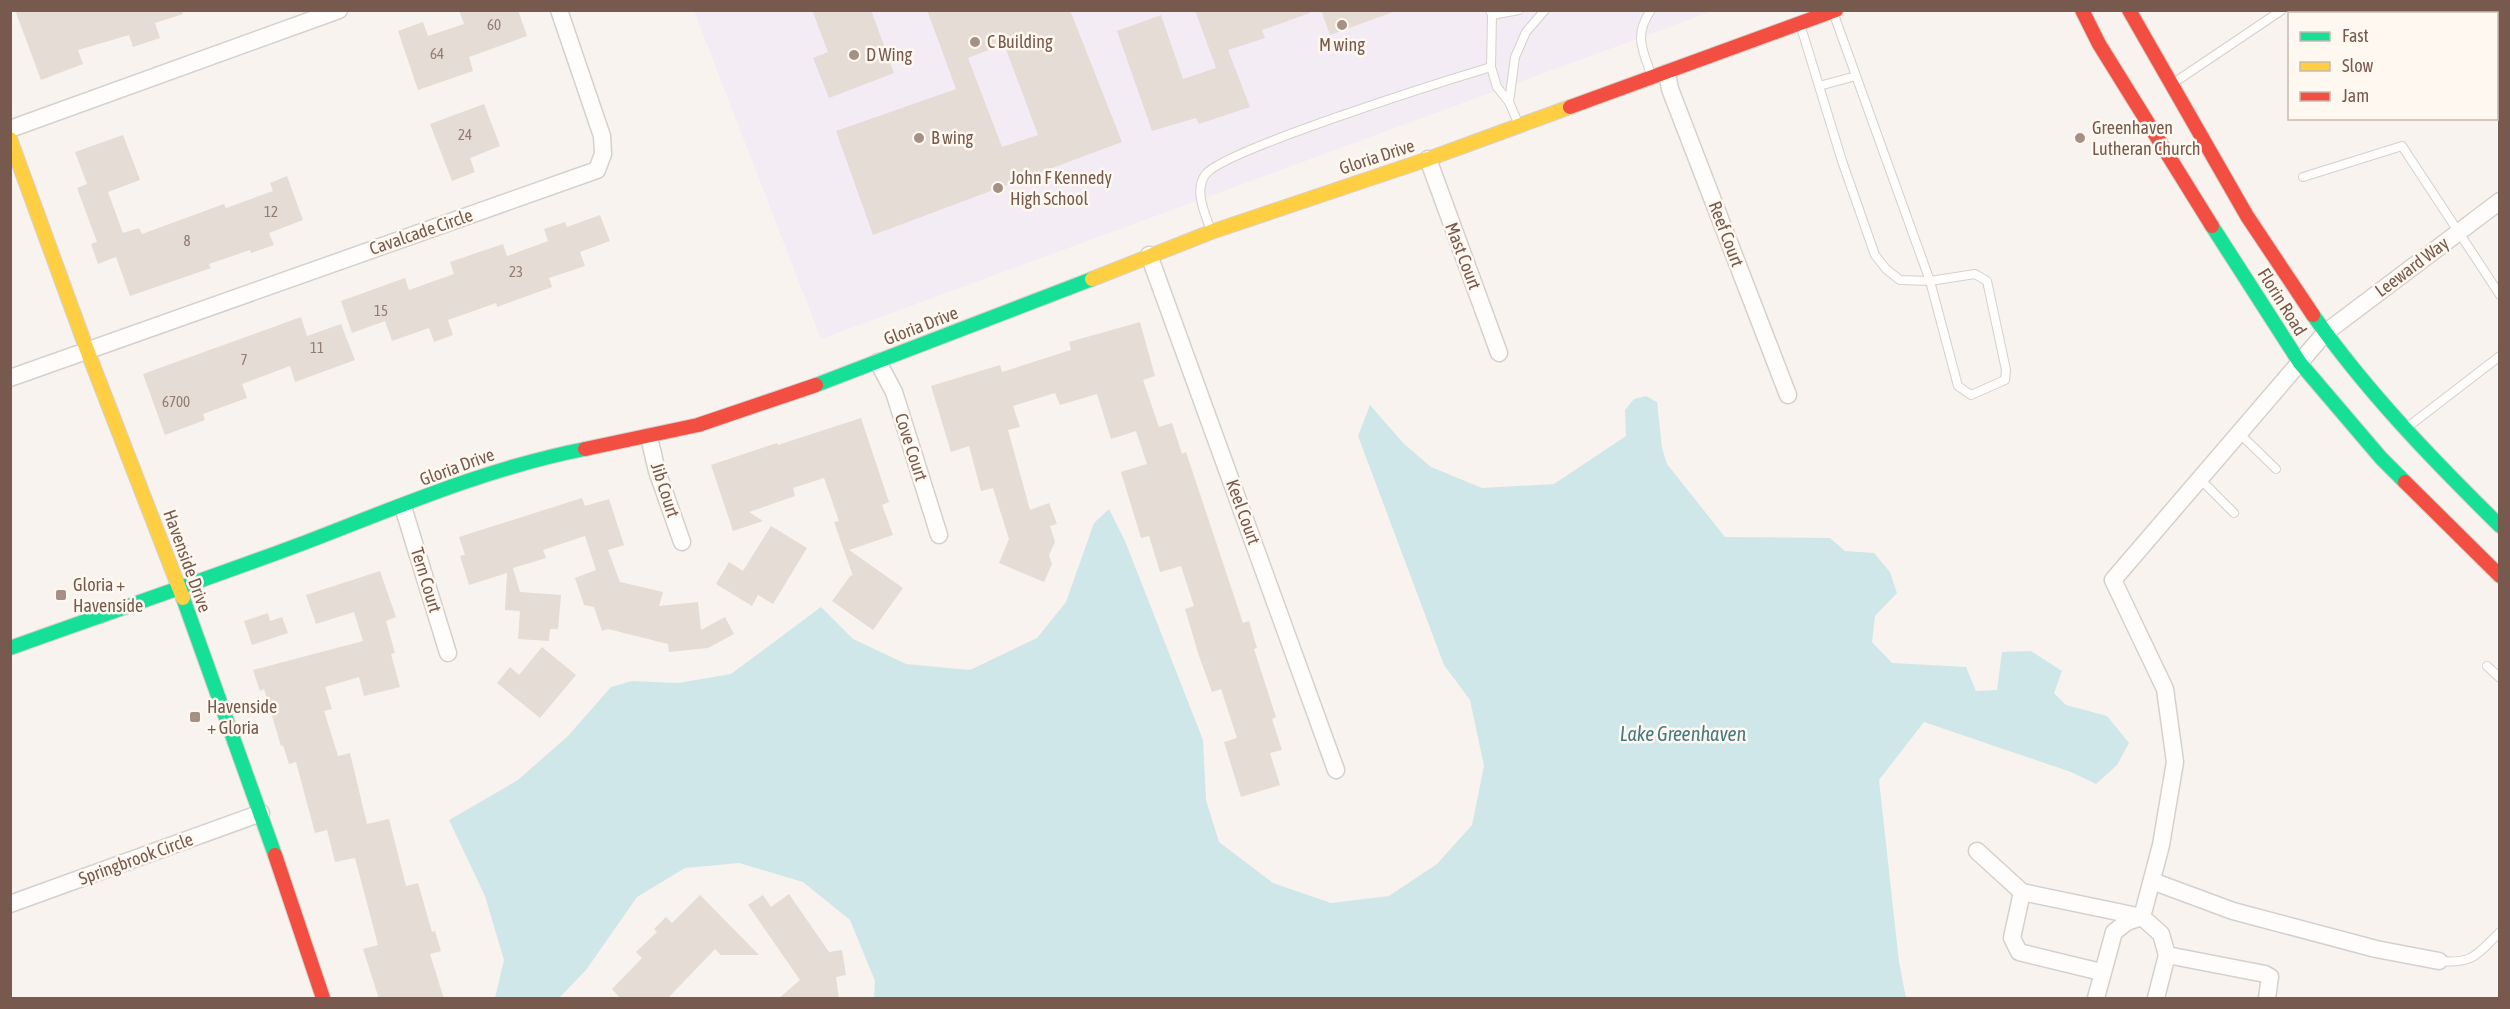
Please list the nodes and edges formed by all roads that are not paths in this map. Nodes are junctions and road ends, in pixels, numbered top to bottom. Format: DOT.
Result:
graph roads {
  1 [pos="339,10"];
  2 [pos="559,10"];
  3 [pos="1519,10"];
  4 [pos="1545,10"];
  5 [pos="1651,10"];
  6 [pos="2082,10"];
  7 [pos="2129,10"];
  8 [pos="2282,10"];
  9 [pos="1834,11"];
  10 [pos="1491,13"];
  11 [pos="1800,24"];
  12 [pos="1491,67"];
  13 [pos="1660,75"];
  14 [pos="1856,76"];
  15 [pos="2171,84"];
  16 [pos="1819,86"];
  17 [pos="1509,102"];
  18 [pos="1519,125"];
  19 [pos="10,129"];
  20 [pos="10,139"];
  21 [pos="1428,159"];
  22 [pos="2303,177"];
  23 [pos="2499,201"];
  24 [pos="1211,232"];
  25 [pos="2458,232"];
  26 [pos="1149,255"];
  27 [pos="1930,280"];
  28 [pos="2499,295"];
  29 [pos="2325,333"];
  30 [pos="87,350"];
  31 [pos="1499,353"];
  32 [pos="2499,356"];
  33 [pos="878,362"];
  34 [pos="2300,363"];
  35 [pos="10,378"];
  36 [pos="1788,395"];
  37 [pos="2404,430"];
  38 [pos="2239,433"];
  39 [pos="649,437"];
  40 [pos="2276,469"];
  41 [pos="2201,480"];
  42 [pos="403,507"];
  43 [pos="2234,513"];
  44 [pos="2499,526"];
  45 [pos="939,535"];
  46 [pos="682,542"];
  47 [pos="2499,576"];
  48 [pos="180,589"];
  49 [pos="10,648"];
  50 [pos="448,653"];
  51 [pos="2487,666"];
  52 [pos="2499,678"];
  53 [pos="1336,770"];
  54 [pos="261,813"];
  55 [pos="1977,851"];
  56 [pos="2152,881"];
  57 [pos="2022,892"];
  58 [pos="10,904"];
  59 [pos="2142,917"];
  60 [pos="2499,932"];
  61 [pos="2167,955"];
  62 [pos="2439,961"];
  63 [pos="2102,972"];
  64 [pos="323,999"];
  65 [pos="2096,999"];
  66 [pos="2156,999"];
  67 [pos="2267,999"];
  1 -- 19 [label="street"];
  2 -- 30 [label="street, Cavalcade Circle"];
  3 -- 10 [label="lane"];
  4 -- 17 [label="lane"];
  5 -- 13 [label="lane"];
  6 -- 34 [label="street, Florin Road"];
  7 -- 15 [label="street, Florin Road"];
  8 -- 15 [label="lane"];
  9 -- 11 [label="street, Gloria Drive"];
  9 -- 14 [label="lane"];
  10 -- 12 [label="lane"];
  11 -- 13 [label="street, Gloria Drive"];
  11 -- 16 [label="lane"];
  12 -- 17 [label="lane"];
  12 -- 24 [label="lane"];
  13 -- 18 [label="street, Gloria Drive"];
  13 -- 36 [label="street, Reef Court"];
  14 -- 16 [label="lane"];
  14 -- 27 [label="lane"];
  15 -- 29 [label="street, Florin Road"];
  16 -- 27 [label="lane"];
  17 -- 18 [label="lane"];
  18 -- 21 [label="street, Gloria Drive"];
  20 -- 30 [label="street, Havenside Drive"];
  21 -- 24 [label="street, Gloria Drive"];
  21 -- 31 [label="street, Mast Court"];
  22 -- 25 [label="lane"];
  23 -- 25 [label="street, Leeward Way"];
  24 -- 26 [label="street, Gloria Drive"];
  25 -- 28 [label="lane"];
  25 -- 29 [label="street, Leeward Way"];
  26 -- 33 [label="street, Gloria Drive"];
  26 -- 53 [label="street, Keel Court"];
  27 -- 27 [label="lane"];
  29 -- 34 [label="street, Leeward Way"];
  29 -- 37 [label="street, Florin Road"];
  30 -- 35 [label="street"];
  30 -- 48 [label="street, Havenside Drive"];
  32 -- 37 [label="lane"];
  33 -- 39 [label="street, Gloria Drive"];
  33 -- 45 [label="street, Cove Court"];
  34 -- 38 [label="street, Leeward Way"];
  34 -- 47 [label="street, Florin Road"];
  37 -- 44 [label="street, Florin Road"];
  38 -- 40 [label="lane"];
  38 -- 41 [label="street, Leeward Way"];
  39 -- 42 [label="street, Gloria Drive"];
  39 -- 46 [label="street, Jib Court"];
  41 -- 43 [label="lane"];
  41 -- 56 [label="street, Leeward Way"];
  42 -- 48 [label="street, Gloria Drive"];
  42 -- 50 [label="street, Tern Court"];
  48 -- 49 [label="street, Gloria Drive"];
  48 -- 54 [label="street, Havenside Drive"];
  51 -- 52 [label="lane"];
  54 -- 58 [label="street, Springbrook Circle"];
  54 -- 64 [label="street, Havenside Drive"];
  55 -- 57 [label="street"];
  56 -- 59 [label="street"];
  56 -- 62 [label="street"];
  57 -- 59 [label="street"];
  57 -- 63 [label="street"];
  59 -- 61 [label="street"];
  59 -- 63 [label="street"];
  60 -- 62 [label="lane"];
  61 -- 66 [label="street"];
  61 -- 67 [label="street"];
  63 -- 65 [label="street"];
}
